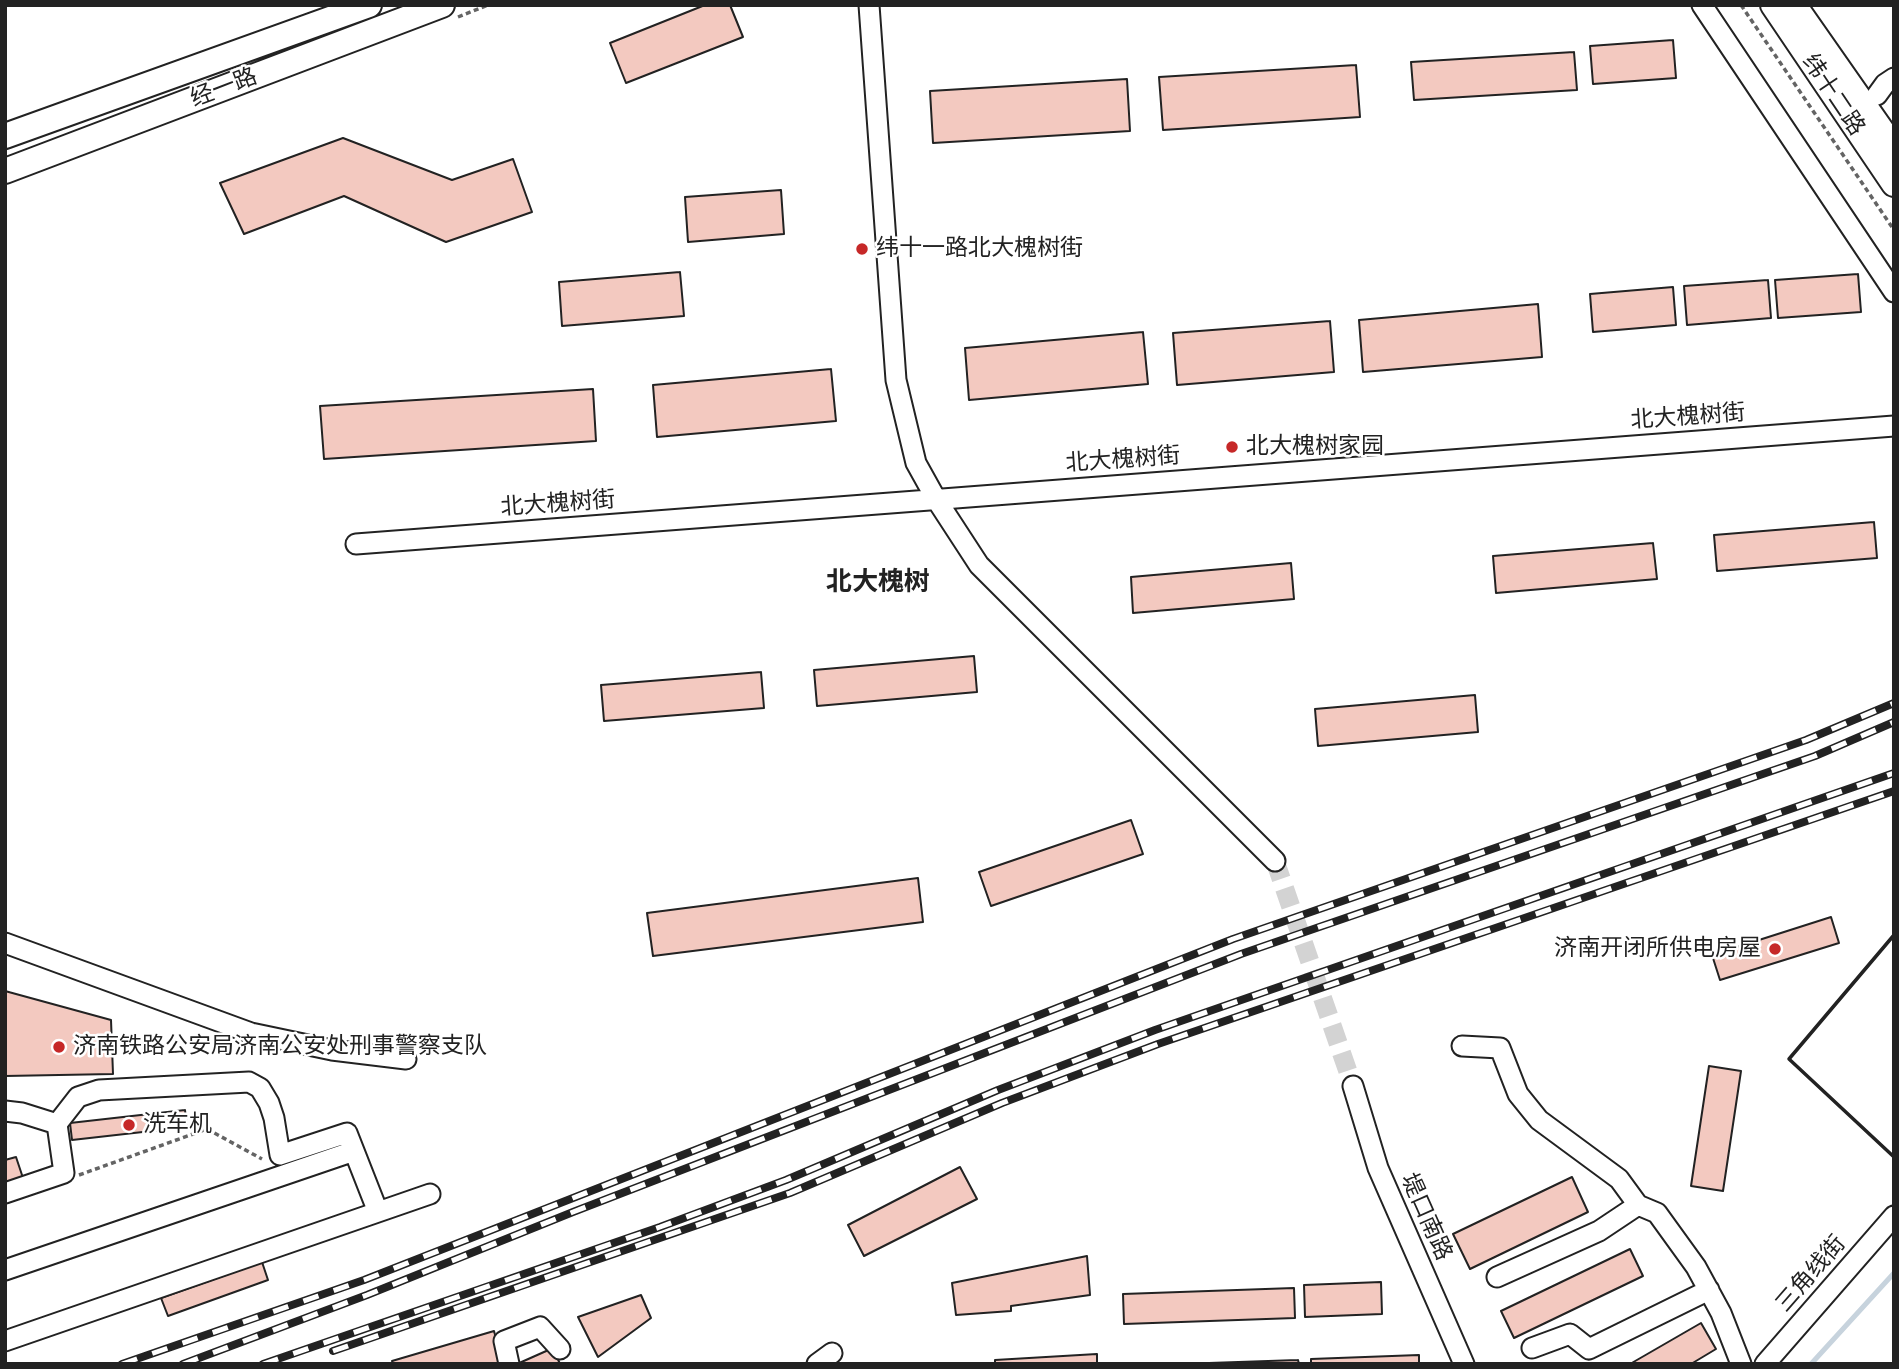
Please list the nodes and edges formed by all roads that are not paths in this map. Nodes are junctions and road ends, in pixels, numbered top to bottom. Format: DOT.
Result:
graph roads {
  1 [pos="369,5"];
  2 [pos="442,5"];
  3 [pos="869,5"];
  4 [pos="1702,5"];
  5 [pos="1773,5"];
  6 [pos="1794,5"];
  7 [pos="1894,78"];
  8 [pos="1877,95"];
  9 [pos="5,135"];
  10 [pos="1894,148"];
  11 [pos="5,171"];
  12 [pos="1894,184"];
  13 [pos="1894,292"];
  14 [pos="1894,426"];
  15 [pos="936,499"];
  16 [pos="356,544"];
  17 [pos="1275,861"];
  18 [pos="5,943"];
  19 [pos="1462,1046"];
  20 [pos="406,1059"];
  21 [pos="1353,1086"];
  22 [pos="5,1111"];
  23 [pos="57,1124"];
  24 [pos="354,1151"];
  25 [pos="5,1193"];
  26 [pos="430,1194"];
  27 [pos="1638,1205"];
  28 [pos="378,1212"];
  29 [pos="1894,1216"];
  30 [pos="5,1270"];
  31 [pos="1497,1277"];
  32 [pos="1709,1290"];
  33 [pos="5,1341"];
  34 [pos="1532,1348"];
  35 [pos="560,1349"];
  36 [pos="509,1364"];
  37 [pos="1464,1364"];
  38 [pos="1741,1364"];
  39 [pos="1765,1364"];
  1 -- 9 [label="main road, 经一路"];
  2 -- 11 [label="main road, 经一路"];
  3 -- 15 [label="street"];
  4 -- 13 [label="street"];
  5 -- 12 [label="main road, 纬十二路"];
  6 -- 10 [label="main road, 纬十二路"];
  7 -- 8 [label="street"];
  14 -- 15 [label="street, 北大槐树街"];
  15 -- 16 [label="street, 北大槐树街"];
  15 -- 17 [label="street"];
  18 -- 20 [label="street"];
  19 -- 27 [label="street"];
  21 -- 37 [label="street, 堤口南路"];
  22 -- 23 [label="street"];
  23 -- 24 [label="street"];
  23 -- 25 [label="street"];
  24 -- 28 [label="street"];
  24 -- 30 [label="street"];
  26 -- 28 [label="street"];
  27 -- 31 [label="street"];
  27 -- 32 [label="street"];
  28 -- 33 [label="street"];
  29 -- 39 [label="street, 三角线街"];
  32 -- 34 [label="street"];
  32 -- 38 [label="street"];
  35 -- 36 [label="street"];
}
